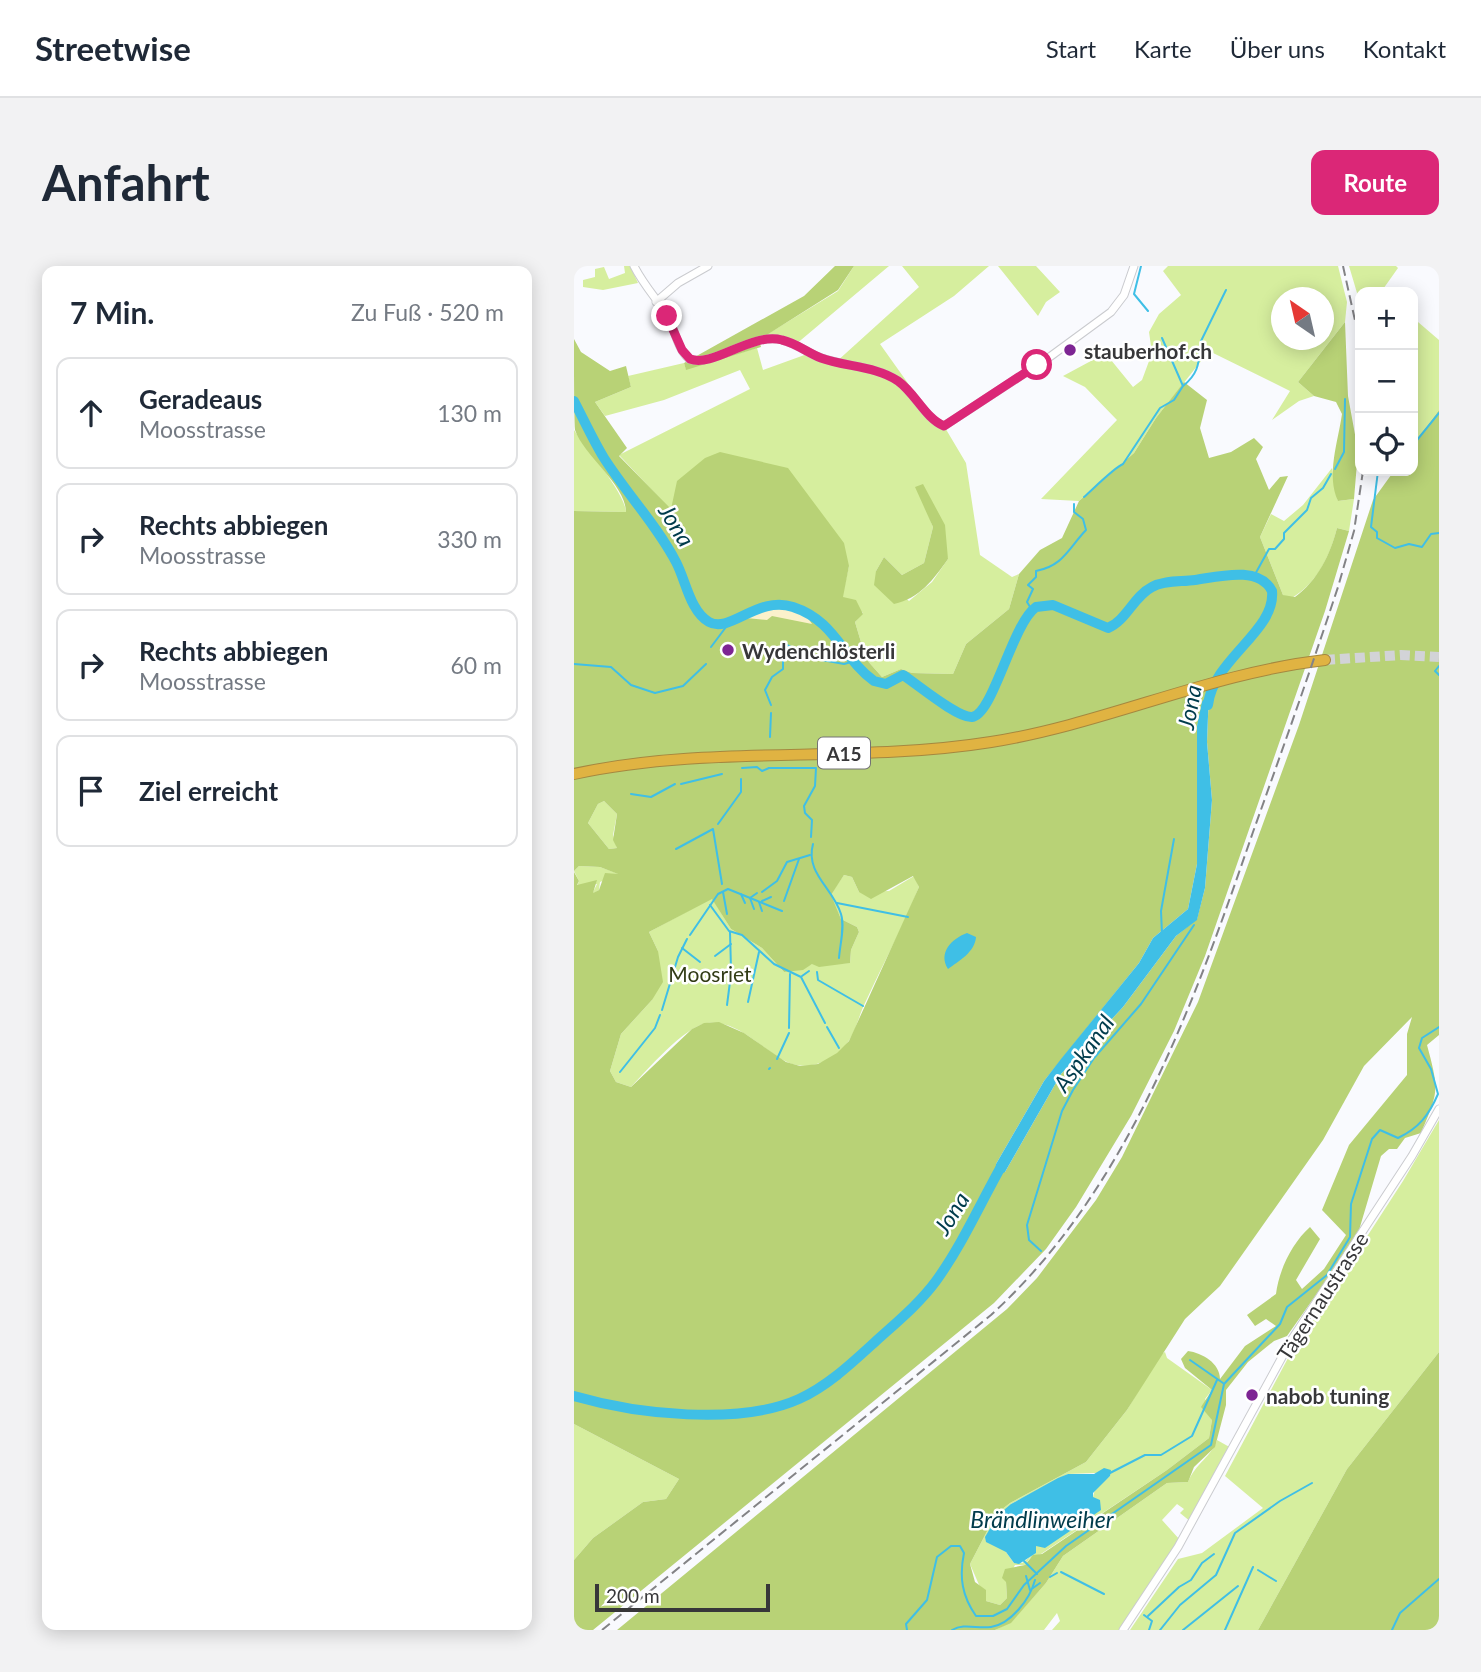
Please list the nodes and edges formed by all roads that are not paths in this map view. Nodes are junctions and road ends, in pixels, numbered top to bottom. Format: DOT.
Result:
graph roads {
  1 [pos="634,266"];
  2 [pos="708,266"];
  3 [pos="1134,266"];
  4 [pos="656,302"];
  5 [pos="1325,660"];
  6 [pos="574,774"];
  7 [pos="1439,1109"];
  8 [pos="1124,1630"];
  1 -- 4 [label="street"];
  2 -- 4 [label="street"];
  3 -- 4 [label="street"];
  5 -- 6 [label="highway, A15"];
  7 -- 8 [label="street, Tägernaustrasse"];
}
